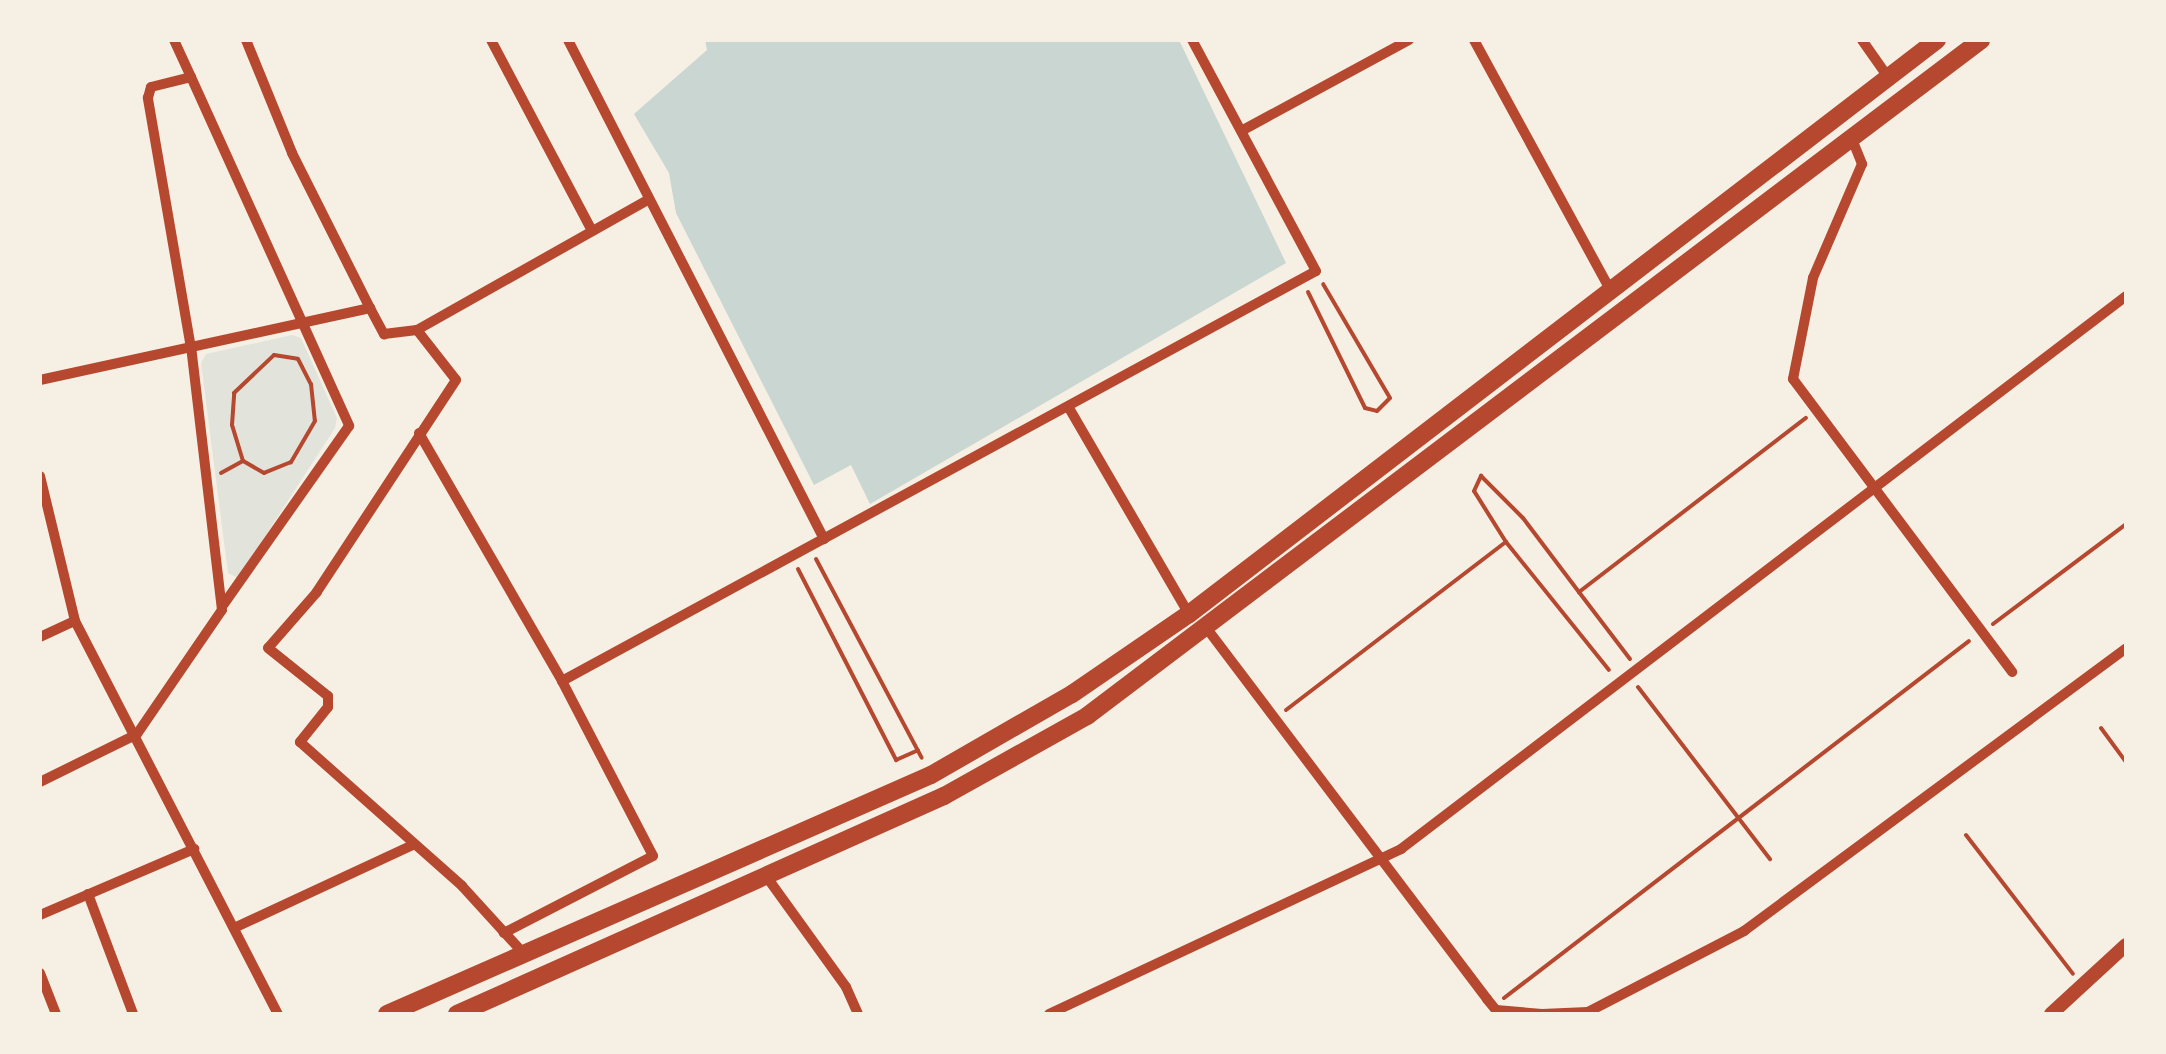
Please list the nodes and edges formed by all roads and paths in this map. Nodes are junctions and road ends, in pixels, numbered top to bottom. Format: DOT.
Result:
graph roads {
  1 [pos="174,40"];
  2 [pos="246,40"];
  3 [pos="491,40"];
  4 [pos="568,40"];
  5 [pos="1192,40"];
  6 [pos="1408,40"];
  7 [pos="1474,40"];
  8 [pos="1877,40"];
  9 [pos="1937,40"];
  10 [pos="1981,40"];
  11 [pos="1864,44"];
  12 [pos="191,76"];
  13 [pos="1888,78"];
  14 [pos="1243,130"];
  15 [pos="1852,139"];
  16 [pos="648,200"];
  17 [pos="592,231"];
  18 [pos="1316,271"];
  19 [pos="1301,279"];
  20 [pos="1611,291"];
  21 [pos="2126,296"];
  22 [pos="370,308"];
  23 [pos="303,325"];
  24 [pos="417,330"];
  25 [pos="191,348"];
  26 [pos="40,380"];
  27 [pos="1069,408"];
  28 [pos="1814,412"];
  29 [pos="419,433"];
  30 [pos="243,461"];
  31 [pos="207,475"];
  32 [pos="40,476"];
  33 [pos="1873,487"];
  34 [pos="2126,524"];
  35 [pos="824,539"];
  36 [pos="1506,542"];
  37 [pos="808,547"];
  38 [pos="792,556"];
  39 [pos="1579,592"];
  40 [pos="223,605"];
  41 [pos="1190,614"];
  42 [pos="76,621"];
  43 [pos="1208,630"];
  44 [pos="1981,631"];
  45 [pos="40,637"];
  46 [pos="2126,648"];
  47 [pos="1634,672"];
  48 [pos="2012,672"];
  49 [pos="562,680"];
  50 [pos="1618,683"];
  51 [pos="1274,719"];
  52 [pos="2101,728"];
  53 [pos="136,734"];
  54 [pos="918,750"];
  55 [pos="2126,762"];
  56 [pos="931,775"];
  57 [pos="40,782"];
  58 [pos="1738,818"];
  59 [pos="1966,835"];
  60 [pos="413,846"];
  61 [pos="194,848"];
  62 [pos="1770,859"];
  63 [pos="1382,860"];
  64 [pos="766,876"];
  65 [pos="88,894"];
  66 [pos="40,915"];
  67 [pos="234,928"];
  68 [pos="504,933"];
  69 [pos="2126,945"];
  70 [pos="524,954"];
  71 [pos="40,972"];
  72 [pos="2083,987"];
  73 [pos="1492,1005"];
  74 [pos="56,1014"];
  75 [pos="133,1014"];
  76 [pos="278,1014"];
  77 [pos="387,1014"];
  78 [pos="457,1014"];
  79 [pos="858,1014"];
  80 [pos="1049,1014"];
  81 [pos="2051,1014"];
  1 -- 12 [label="street"];
  2 -- 22 [label="street"];
  3 -- 17 [label="street"];
  4 -- 16 [label="street"];
  5 -- 14 [label="street"];
  6 -- 14 [label="street"];
  7 -- 20 [label="street"];
  8 -- 11 [label="street"];
  9 -- 13 [label="highway"];
  10 -- 15 [label="highway"];
  11 -- 13 [label="street"];
  12 -- 23 [label="street"];
  12 -- 25 [label="street"];
  13 -- 20 [label="highway"];
  14 -- 18 [label="street"];
  15 -- 28 [label="street"];
  15 -- 43 [label="highway"];
  16 -- 17 [label="street"];
  16 -- 35 [label="street"];
  17 -- 24 [label="street"];
  18 -- 19 [label="street"];
  18 -- 19 [label="path"];
  19 -- 27 [label="street"];
  20 -- 41 [label="highway"];
  21 -- 33 [label="street"];
  22 -- 23 [label="street"];
  22 -- 24 [label="street"];
  23 -- 25 [label="street"];
  23 -- 40 [label="street"];
  24 -- 29 [label="street"];
  25 -- 26 [label="street"];
  25 -- 31 [label="street"];
  27 -- 35 [label="street"];
  27 -- 41 [label="street"];
  28 -- 33 [label="street"];
  28 -- 39 [label="path"];
  29 -- 49 [label="street"];
  29 -- 60 [label="street"];
  30 -- 30 [label="path"];
  30 -- 31 [label="path"];
  31 -- 40 [label="street"];
  32 -- 42 [label="street"];
  33 -- 44 [label="street"];
  33 -- 47 [label="street"];
  34 -- 44 [label="path"];
  35 -- 37 [label="street"];
  36 -- 39 [label="path"];
  36 -- 50 [label="path"];
  36 -- 51 [label="path"];
  37 -- 38 [label="street"];
  37 -- 54 [label="path"];
  38 -- 49 [label="street"];
  38 -- 54 [label="path"];
  39 -- 47 [label="path"];
  40 -- 53 [label="street"];
  41 -- 56 [label="highway"];
  42 -- 45 [label="street"];
  42 -- 53 [label="street"];
  43 -- 51 [label="street"];
  43 -- 64 [label="highway"];
  44 -- 48 [label="street"];
  44 -- 58 [label="path"];
  46 -- 73 [label="street"];
  47 -- 50 [label="street"];
  47 -- 58 [label="path"];
  49 -- 68 [label="street"];
  50 -- 63 [label="street"];
  51 -- 63 [label="street"];
  52 -- 55 [label="path"];
  53 -- 57 [label="street"];
  53 -- 61 [label="street"];
  54 -- 56 [label="path"];
  56 -- 70 [label="highway"];
  58 -- 62 [label="path"];
  58 -- 73 [label="path"];
  59 -- 72 [label="path"];
  60 -- 67 [label="street"];
  60 -- 68 [label="street"];
  61 -- 65 [label="street"];
  61 -- 67 [label="street"];
  63 -- 73 [label="street"];
  63 -- 80 [label="street"];
  64 -- 78 [label="highway"];
  64 -- 79 [label="street"];
  65 -- 66 [label="street"];
  65 -- 75 [label="street"];
  67 -- 76 [label="street"];
  68 -- 70 [label="street"];
  69 -- 72 [label="street"];
  70 -- 77 [label="highway"];
  71 -- 74 [label="street"];
  72 -- 81 [label="street"];
}
